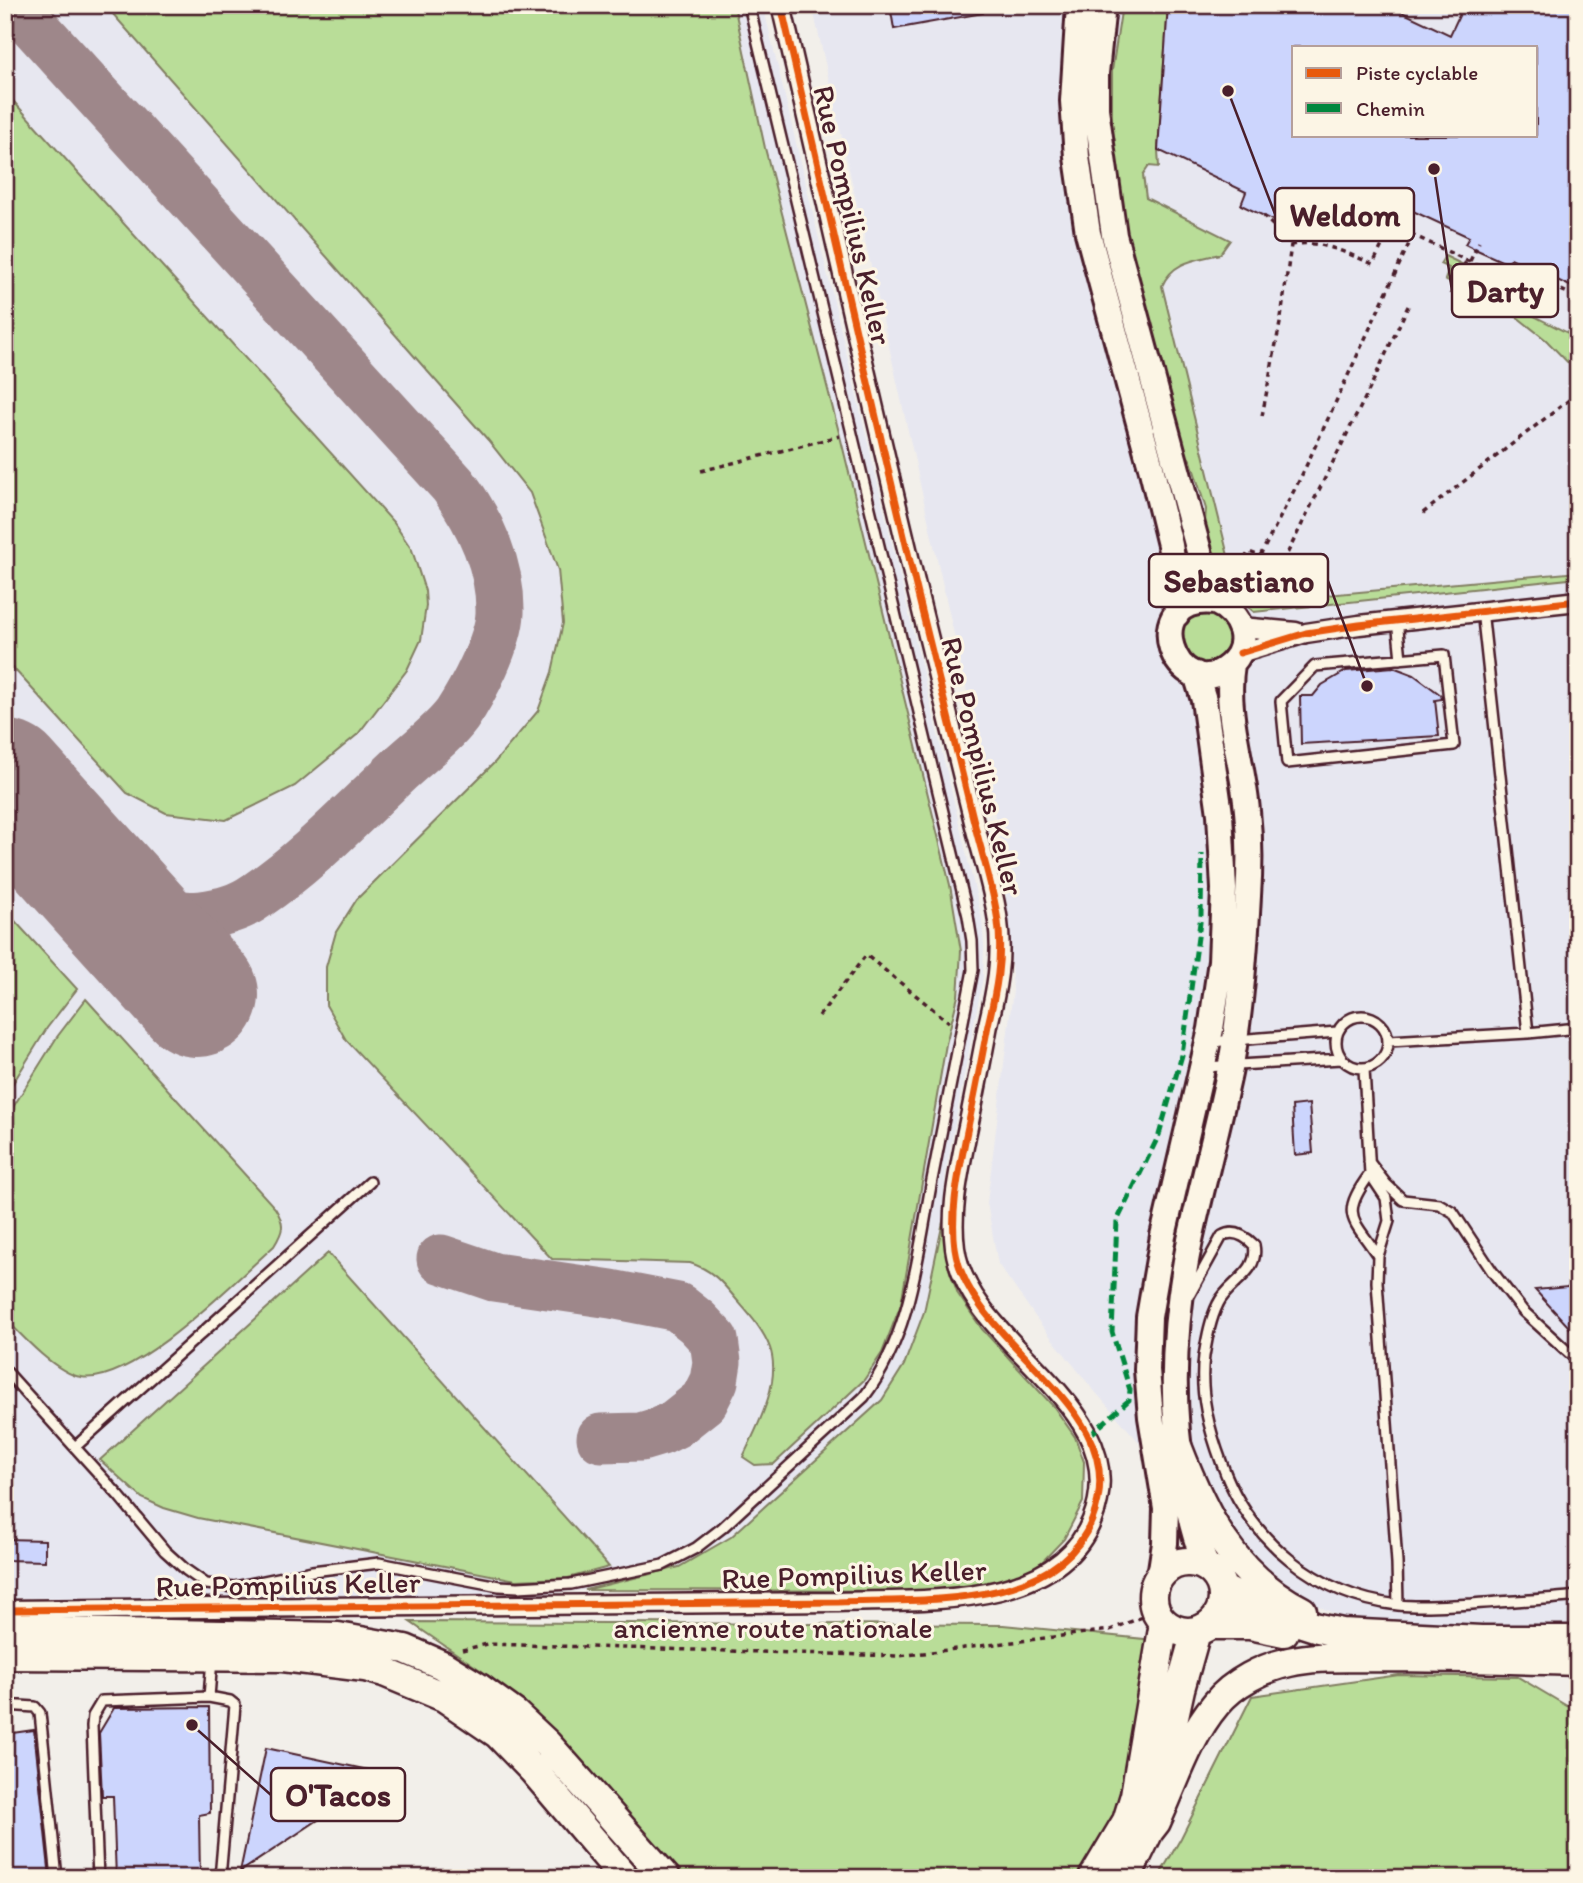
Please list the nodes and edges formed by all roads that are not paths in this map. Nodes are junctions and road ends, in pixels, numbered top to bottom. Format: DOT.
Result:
graph roads {
  1 [pos="749,5"];
  2 [pos="781,5"];
  3 [pos="1079,5"];
  4 [pos="1103,5"];
  5 [pos="1578,601"];
  6 [pos="1215,602"];
  7 [pos="1482,610"];
  8 [pos="1177,614"];
  9 [pos="1397,620"];
  10 [pos="1241,627"];
  11 [pos="1306,633"];
  12 [pos="1236,659"];
  13 [pos="1401,659"];
  14 [pos="1196,674"];
  15 [pos="1578,1028"];
  16 [pos="1337,1032"];
  17 [pos="1528,1033"];
  18 [pos="1235,1040"];
  19 [pos="1389,1041"];
  20 [pos="1208,1042"];
  21 [pos="1341,1059"];
  22 [pos="1230,1066"];
  23 [pos="1203,1068"];
  24 [pos="1364,1069"];
  25 [pos="1369,1162"];
  26 [pos="1370,1174"];
  27 [pos="370,1182"];
  28 [pos="1378,1256"];
  29 [pos="1178,1317"];
  30 [pos="1578,1361"];
  31 [pos="5,1370"];
  32 [pos="1177,1446"];
  33 [pos="75,1447"];
  34 [pos="1160,1576"];
  35 [pos="1215,1579"];
  36 [pos="1578,1596"];
  37 [pos="1398,1605"];
  38 [pos="5,1610"];
  39 [pos="1161,1617"];
  40 [pos="1203,1628"];
  41 [pos="5,1630"];
  42 [pos="1381,1636"];
  43 [pos="1578,1640"];
  44 [pos="5,1655"];
  45 [pos="212,1657"];
  46 [pos="1438,1657"];
  47 [pos="1578,1661"];
  48 [pos="209,1697"];
  49 [pos="7,1704"];
  50 [pos="1149,1831"];
  51 [pos="57,1878"];
  52 [pos="98,1878"];
  53 [pos="220,1878"];
  54 [pos="625,1878"];
  55 [pos="666,1878"];
  56 [pos="1093,1878"];
  57 [pos="1126,1878"];
  1 -- 33 [label="lane"];
  2 -- 38 [label="street, Rue Pompilius Keller"];
  3 -- 8 [label="main road"];
  4 -- 6 [label="main road"];
  5 -- 7 [label="street"];
  6 -- 8 [label="main road"];
  6 -- 10 [label="main road"];
  7 -- 9 [label="street"];
  7 -- 17 [label="lane"];
  8 -- 14 [label="main road"];
  9 -- 11 [label="street"];
  9 -- 13 [label="lane"];
  10 -- 11 [label="street"];
  10 -- 12 [label="main road"];
  11 -- 12 [label="street"];
  12 -- 14 [label="main road"];
  12 -- 18 [label="main road"];
  13 -- 13 [label="lane"];
  14 -- 20 [label="main road"];
  15 -- 17 [label="lane"];
  16 -- 18 [label="lane"];
  16 -- 19 [label="lane"];
  16 -- 21 [label="lane"];
  17 -- 19 [label="lane"];
  18 -- 20 [label="lane"];
  18 -- 22 [label="main road"];
  19 -- 24 [label="lane"];
  20 -- 23 [label="main road"];
  21 -- 22 [label="lane"];
  21 -- 24 [label="lane"];
  22 -- 23 [label="lane"];
  22 -- 29 [label="main road"];
  23 -- 34 [label="main road"];
  24 -- 25 [label="lane"];
  25 -- 26 [label="lane"];
  25 -- 30 [label="lane"];
  26 -- 28 [label="lane"];
  26 -- 28 [label="lane"];
  27 -- 33 [label="lane"];
  28 -- 37 [label="lane"];
  29 -- 32 [label="main road"];
  29 -- 37 [label="lane"];
  31 -- 33 [label="lane"];
  32 -- 35 [label="main road"];
  32 -- 42 [label="main road"];
  34 -- 35 [label="main road"];
  34 -- 39 [label="main road"];
  35 -- 40 [label="main road"];
  35 -- 42 [label="main road"];
  36 -- 37 [label="lane"];
  39 -- 40 [label="main road"];
  39 -- 56 [label="main road"];
  40 -- 46 [label="main road"];
  40 -- 50 [label="main road"];
  41 -- 55 [label="main road"];
  42 -- 43 [label="main road"];
  44 -- 45 [label="main road"];
  44 -- 49 [label="lane"];
  45 -- 48 [label="lane"];
  45 -- 54 [label="main road"];
  46 -- 47 [label="main road"];
  46 -- 50 [label="main road"];
  48 -- 52 [label="lane"];
  48 -- 53 [label="lane"];
  49 -- 51 [label="lane"];
  50 -- 57 [label="main road"];
}
